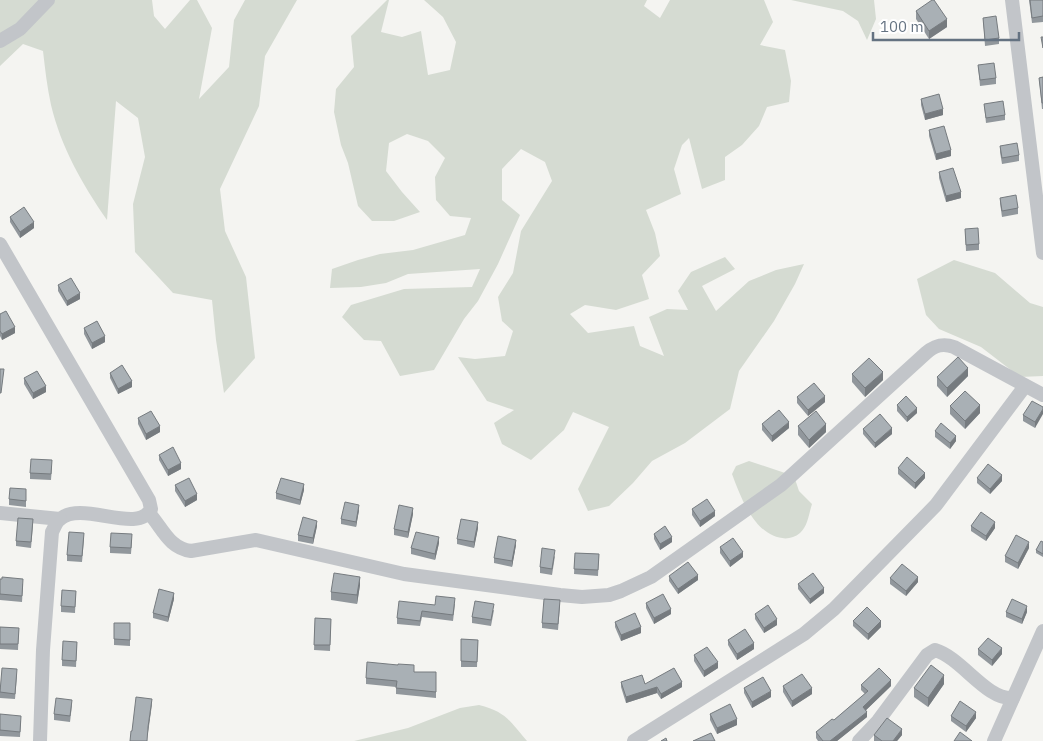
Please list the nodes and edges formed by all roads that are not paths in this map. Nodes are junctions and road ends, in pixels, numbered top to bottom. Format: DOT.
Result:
graph roads {
  1 [pos="48,0"];
  2 [pos="1012,0"];
  3 [pos="0,41"];
  4 [pos="0,244"];
  5 [pos="1043,253"];
  6 [pos="1025,386"];
  7 [pos="1043,395"];
  8 [pos="0,513"];
  9 [pos="149,513"];
  10 [pos="60,519"];
  11 [pos="1043,631"];
  12 [pos="1012,698"];
  13 [pos="40,741"];
  14 [pos="634,741"];
  15 [pos="859,741"];
  16 [pos="994,741"];
  1 -- 3 [label="street"];
  2 -- 5 [label="street"];
  4 -- 9 [label="street"];
  6 -- 7 [label="street"];
  6 -- 9 [label="street"];
  6 -- 14 [label="street"];
  8 -- 10 [label="street"];
  9 -- 10 [label="street"];
  10 -- 13 [label="street"];
  11 -- 12 [label="street"];
  12 -- 15 [label="street"];
  12 -- 16 [label="street"];
}
